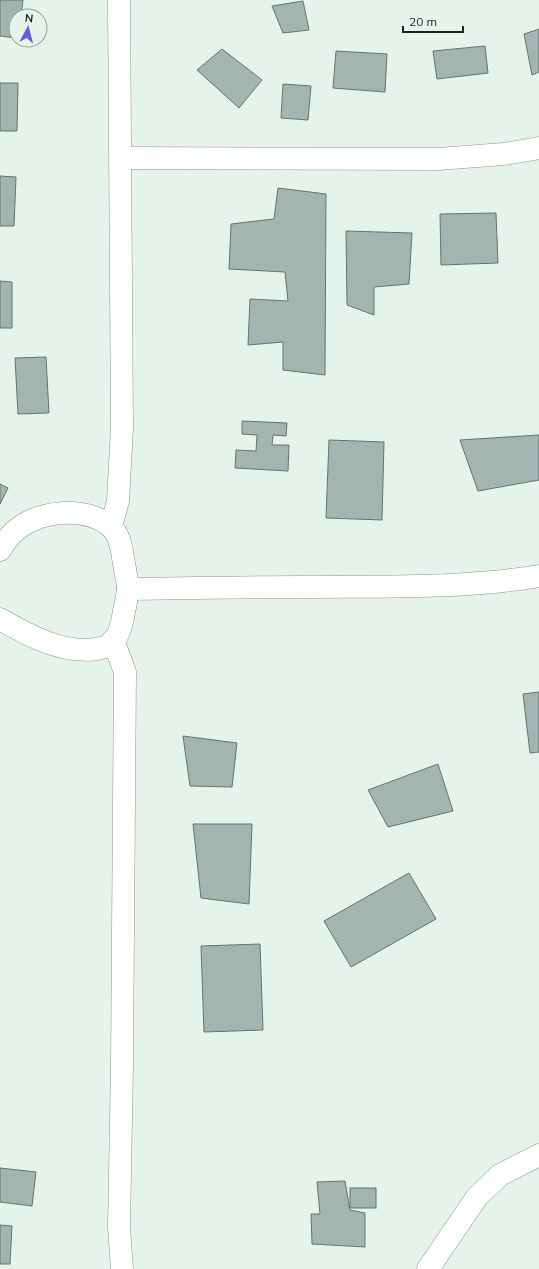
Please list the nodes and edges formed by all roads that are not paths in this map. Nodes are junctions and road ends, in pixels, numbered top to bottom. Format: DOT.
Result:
graph roads {
  1 [pos="120,0"];
  2 [pos="539,148"];
  3 [pos="121,158"];
  4 [pos="111,527"];
  5 [pos="0,550"];
  6 [pos="539,576"];
  7 [pos="128,589"];
  8 [pos="0,619"];
  9 [pos="114,640"];
  10 [pos="539,1155"];
  11 [pos="122,1269"];
  12 [pos="428,1269"];
  1 -- 3 [label="street"];
  2 -- 3 [label="street"];
  3 -- 4 [label="street"];
  4 -- 5 [label="street"];
  4 -- 7 [label="street"];
  6 -- 7 [label="street"];
  7 -- 9 [label="street"];
  8 -- 9 [label="street"];
  9 -- 11 [label="street"];
  10 -- 12 [label="street"];
}
